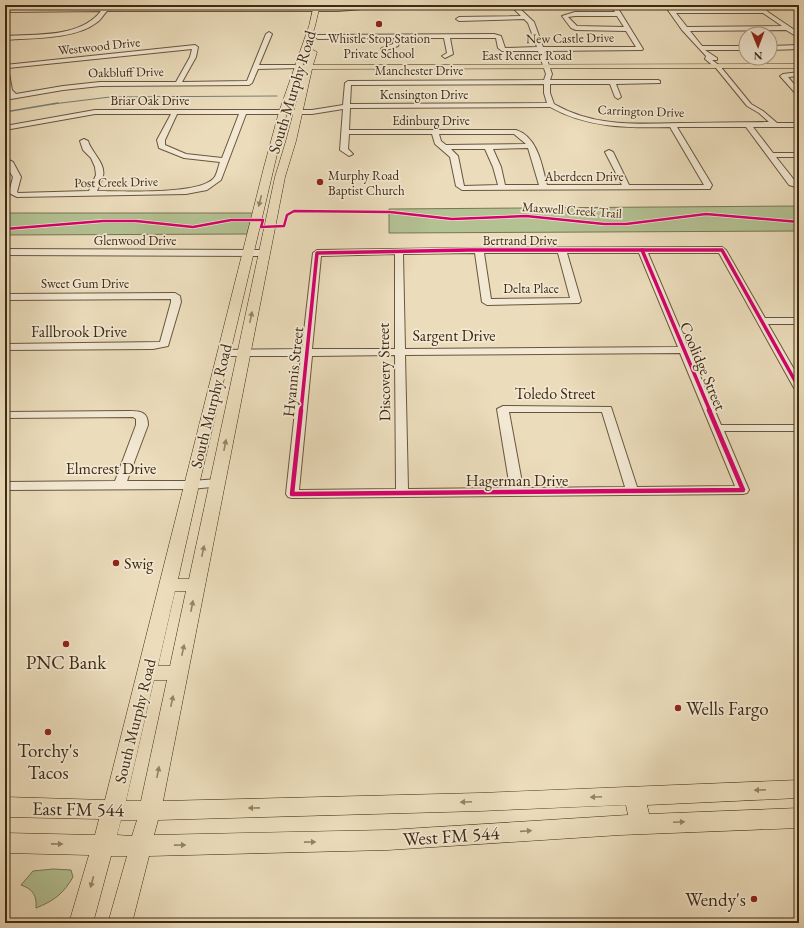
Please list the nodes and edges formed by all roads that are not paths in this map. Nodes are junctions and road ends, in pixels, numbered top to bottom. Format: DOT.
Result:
graph roads {
  1 [pos="385,5"];
  2 [pos="513,5"];
  3 [pos="613,5"];
  4 [pos="667,5"];
  5 [pos="759,5"];
  6 [pos="316,7"];
  7 [pos="214,9"];
  8 [pos="5,10"];
  9 [pos="105,10"];
  10 [pos="325,10"];
  11 [pos="672,11"];
  12 [pos="765,11"];
  13 [pos="618,14"];
  14 [pos="526,16"];
  15 [pos="209,17"];
  16 [pos="459,19"];
  17 [pos="322,27"];
  18 [pos="788,28"];
  19 [pos="628,29"];
  20 [pos="684,29"];
  21 [pos="269,34"];
  22 [pos="397,36"];
  23 [pos="447,36"];
  24 [pos="799,36"];
  25 [pos="318,37"];
  26 [pos="5,38"];
  27 [pos="799,47"];
  28 [pos="384,48"];
  29 [pos="700,48"];
  30 [pos="738,48"];
  31 [pos="778,48"];
  32 [pos="542,49"];
  33 [pos="445,56"];
  34 [pos="714,62"];
  35 [pos="799,62"];
  36 [pos="256,65"];
  37 [pos="298,65"];
  38 [pos="309,65"];
  39 [pos="547,65"];
  40 [pos="782,65"];
  41 [pos="799,66"];
  42 [pos="5,67"];
  43 [pos="797,74"];
  44 [pos="785,75"];
  45 [pos="547,82"];
  46 [pos="612,82"];
  47 [pos="658,82"];
  48 [pos="178,83"];
  49 [pos="796,88"];
  50 [pos="799,94"];
  51 [pos="14,96"];
  52 [pos="618,96"];
  53 [pos="5,98"];
  54 [pos="551,105"];
  55 [pos="347,106"];
  56 [pos="175,112"];
  57 [pos="243,112"];
  58 [pos="283,112"];
  59 [pos="297,112"];
  60 [pos="776,124"];
  61 [pos="672,125"];
  62 [pos="748,125"];
  63 [pos="799,125"];
  64 [pos="5,128"];
  65 [pos="346,132"];
  66 [pos="436,132"];
  67 [pos="84,141"];
  68 [pos="531,146"];
  69 [pos="444,147"];
  70 [pos="488,147"];
  71 [pos="609,152"];
  72 [pos="349,154"];
  73 [pos="771,155"];
  74 [pos="799,155"];
  75 [pos="5,160"];
  76 [pos="224,160"];
  77 [pos="270,163"];
  78 [pos="284,163"];
  79 [pos="797,186"];
  80 [pos="502,188"];
  81 [pos="544,188"];
  82 [pos="627,188"];
  83 [pos="92,194"];
  84 [pos="562,250"];
  85 [pos="642,250"];
  86 [pos="399,251"];
  87 [pos="479,251"];
  88 [pos="5,252"];
  89 [pos="248,253"];
  90 [pos="264,253"];
  91 [pos="317,253"];
  92 [pos="5,297"];
  93 [pos="761,321"];
  94 [pos="799,321"];
  95 [pos="153,346"];
  96 [pos="5,347"];
  97 [pos="684,350"];
  98 [pos="400,352"];
  99 [pos="224,353"];
  100 [pos="244,353"];
  101 [pos="307,353"];
  102 [pos="794,370"];
  103 [pos="799,388"];
  104 [pos="5,415"];
  105 [pos="717,428"];
  106 [pos="799,428"];
  107 [pos="218,483"];
  108 [pos="191,484"];
  109 [pos="120,485"];
  110 [pos="5,486"];
  111 [pos="743,490"];
  112 [pos="517,491"];
  113 [pos="632,491"];
  114 [pos="402,493"];
  115 [pos="292,494"];
  116 [pos="168,585"];
  117 [pos="196,585"];
  118 [pos="147,673"];
  119 [pos="178,673"];
  120 [pos="799,789"];
  121 [pos="635,796"];
  122 [pos="5,807"];
  123 [pos="113,809"];
  124 [pos="150,811"];
  125 [pos="799,818"];
  126 [pos="640,824"];
  127 [pos="5,843"];
  128 [pos="102,845"];
  129 [pos="141,846"];
  130 [pos="81,923"];
  131 [pos="120,923"];
  1 -- 10 [label="street"];
  2 -- 14 [label="street"];
  3 -- 13 [label="street"];
  4 -- 11 [label="street"];
  5 -- 12 [label="street"];
  6 -- 7 [label="street"];
  6 -- 10 [label="street"];
  6 -- 37 [label="main road, South Murphy Road"];
  7 -- 9 [label="street"];
  7 -- 15 [label="street"];
  8 -- 9 [label="street"];
  9 -- 26 [label="street"];
  11 -- 12 [label="street"];
  11 -- 20 [label="street"];
  12 -- 18 [label="street"];
  13 -- 19 [label="street"];
  13 -- 19 [label="street"];
  14 -- 16 [label="street"];
  14 -- 32 [label="street"];
  17 -- 25 [label="main road, South Murphy Road"];
  18 -- 20 [label="street"];
  18 -- 24 [label="street"];
  19 -- 32 [label="street, New Castle Drive"];
  20 -- 29 [label="street"];
  21 -- 36 [label="street"];
  22 -- 23 [label="street, New Castle Drive"];
  22 -- 25 [label="street, New Castle Drive"];
  22 -- 28 [label="street"];
  23 -- 32 [label="street, New Castle Drive"];
  23 -- 33 [label="street"];
  25 -- 38 [label="main road, South Murphy Road"];
  27 -- 31 [label="street"];
  29 -- 30 [label="street"];
  29 -- 34 [label="street"];
  32 -- 39 [label="street"];
  34 -- 39 [label="main road, East Renner Road"];
  34 -- 40 [label="main road, East Renner Road"];
  34 -- 60 [label="street"];
  35 -- 40 [label="main road, East Renner Road"];
  36 -- 37 [label="street, East Renner Road"];
  36 -- 48 [label="street, Oakbluff Drive"];
  37 -- 38 [label="main road, East Renner Road"];
  37 -- 58 [label="main road, South Murphy Road"];
  38 -- 39 [label="main road, East Renner Road"];
  38 -- 59 [label="main road, South Murphy Road"];
  39 -- 45 [label="street"];
  40 -- 41 [label="main road, East Renner Road"];
  40 -- 43 [label="street"];
  40 -- 44 [label="street"];
  42 -- 48 [label="street, Westwood Drive"];
  42 -- 51 [label="street"];
  43 -- 44 [label="street"];
  44 -- 49 [label="street"];
  45 -- 46 [label="street, Manchester Drive"];
  45 -- 54 [label="street"];
  45 -- 55 [label="street, Manchester Drive"];
  46 -- 47 [label="street, Manchester Drive"];
  46 -- 52 [label="street"];
  48 -- 51 [label="street, Oakbluff Drive"];
  49 -- 50 [label="street"];
  51 -- 53 [label="street, Oakbluff Drive"];
  54 -- 55 [label="street, Kensington Drive"];
  54 -- 61 [label="street, Carrington Drive"];
  55 -- 59 [label="street, Kensington Drive"];
  55 -- 65 [label="street"];
  56 -- 57 [label="street, Briar Oak Drive"];
  56 -- 64 [label="street, Briar Oak Drive"];
  56 -- 76 [label="street"];
  57 -- 58 [label="street, Briar Oak Drive"];
  57 -- 76 [label="street"];
  58 -- 59 [label="street, Briar Oak Drive"];
  58 -- 77 [label="main road, South Murphy Road"];
  59 -- 78 [label="main road, South Murphy Road"];
  60 -- 62 [label="street, Carrington Drive"];
  60 -- 63 [label="street, Carrington Drive"];
  61 -- 62 [label="street, Carrington Drive"];
  61 -- 82 [label="street, Aberdeen Drive"];
  62 -- 73 [label="street"];
  65 -- 66 [label="street, Edinburg Drive"];
  65 -- 72 [label="street"];
  66 -- 68 [label="street, Edinburg Drive"];
  66 -- 69 [label="street"];
  67 -- 83 [label="street"];
  68 -- 70 [label="street"];
  68 -- 81 [label="street"];
  69 -- 70 [label="street"];
  69 -- 80 [label="street, Aberdeen Drive"];
  70 -- 80 [label="street"];
  71 -- 82 [label="street"];
  73 -- 74 [label="street"];
  73 -- 79 [label="street"];
  75 -- 83 [label="street, Post Creek Drive"];
  76 -- 83 [label="street, Post Creek Drive"];
  77 -- 78 [label="main road"];
  77 -- 89 [label="main road, South Murphy Road, one-way"];
  78 -- 90 [label="main road, South Murphy Road"];
  80 -- 81 [label="street, Aberdeen Drive"];
  81 -- 82 [label="street, Aberdeen Drive"];
  84 -- 85 [label="street, Bertrand Drive"];
  84 -- 87 [label="street, Bertrand Drive"];
  84 -- 87 [label="street, Delta Place"];
  85 -- 93 [label="street, Bertrand Drive"];
  85 -- 97 [label="street, Coolidge Street"];
  86 -- 87 [label="street, Bertrand Drive"];
  86 -- 91 [label="street, Bertrand Drive"];
  86 -- 98 [label="street, Discovery Street"];
  88 -- 89 [label="street, Glenwood Drive"];
  89 -- 90 [label="street, Glenwood Drive"];
  89 -- 99 [label="main road, South Murphy Road"];
  100 -- 90 [label="main road, South Murphy Road, one-way"];
  91 -- 101 [label="street, Hyannis Street"];
  92 -- 95 [label="street, Sweet Gum Drive"];
  93 -- 94 [label="street"];
  93 -- 102 [label="street"];
  95 -- 96 [label="street, Fallbrook Drive"];
  97 -- 98 [label="street, Sargent Drive"];
  97 -- 105 [label="street, Coolidge Street"];
  98 -- 101 [label="street, Sargent Drive"];
  98 -- 114 [label="street, Discovery Street"];
  99 -- 100 [label="street, Sargent Drive"];
  99 -- 108 [label="main road, South Murphy Road"];
  100 -- 101 [label="street, Sargent Drive"];
  107 -- 100 [label="main road, South Murphy Road, one-way"];
  101 -- 115 [label="street, Hyannis Street"];
  102 -- 103 [label="street"];
  104 -- 109 [label="street"];
  105 -- 106 [label="street"];
  105 -- 111 [label="street, Coolidge Street"];
  107 -- 108 [label="street, Elmcrest Drive"];
  117 -- 107 [label="main road, South Murphy Road, one-way"];
  108 -- 109 [label="street, Elmcrest Drive"];
  108 -- 116 [label="main road, South Murphy Road"];
  109 -- 110 [label="street, Elmcrest Drive"];
  111 -- 113 [label="street, Hagerman Drive"];
  112 -- 113 [label="street, Hagerman Drive"];
  112 -- 113 [label="street, Toledo Street"];
  112 -- 114 [label="street, Hagerman Drive"];
  114 -- 115 [label="street, Hagerman Drive"];
  116 -- 117 [label="main road"];
  116 -- 118 [label="main road, South Murphy Road"];
  119 -- 117 [label="main road, South Murphy Road, one-way"];
  118 -- 119 [label="main road"];
  118 -- 123 [label="main road, South Murphy Road"];
  124 -- 119 [label="main road, South Murphy Road, one-way"];
  120 -- 121 [label="main road, West FM 544, one-way"];
  121 -- 124 [label="main road, West FM 544, one-way"];
  121 -- 126 [label="main road"];
  122 -- 123 [label="main road, East FM 544"];
  123 -- 124 [label="main road, East FM 544"];
  123 -- 128 [label="main road, South Murphy Road"];
  124 -- 129 [label="main road, South Murphy Road"];
  126 -- 125 [label="main road, West FM 544, one-way"];
  129 -- 126 [label="main road, West FM 544, one-way"];
  127 -- 128 [label="main road, East FM 544, one-way"];
  128 -- 129 [label="main road, West FM 544"];
  128 -- 130 [label="main road, South Murphy Road, one-way"];
  129 -- 131 [label="main road, South Murphy Road"];
}
